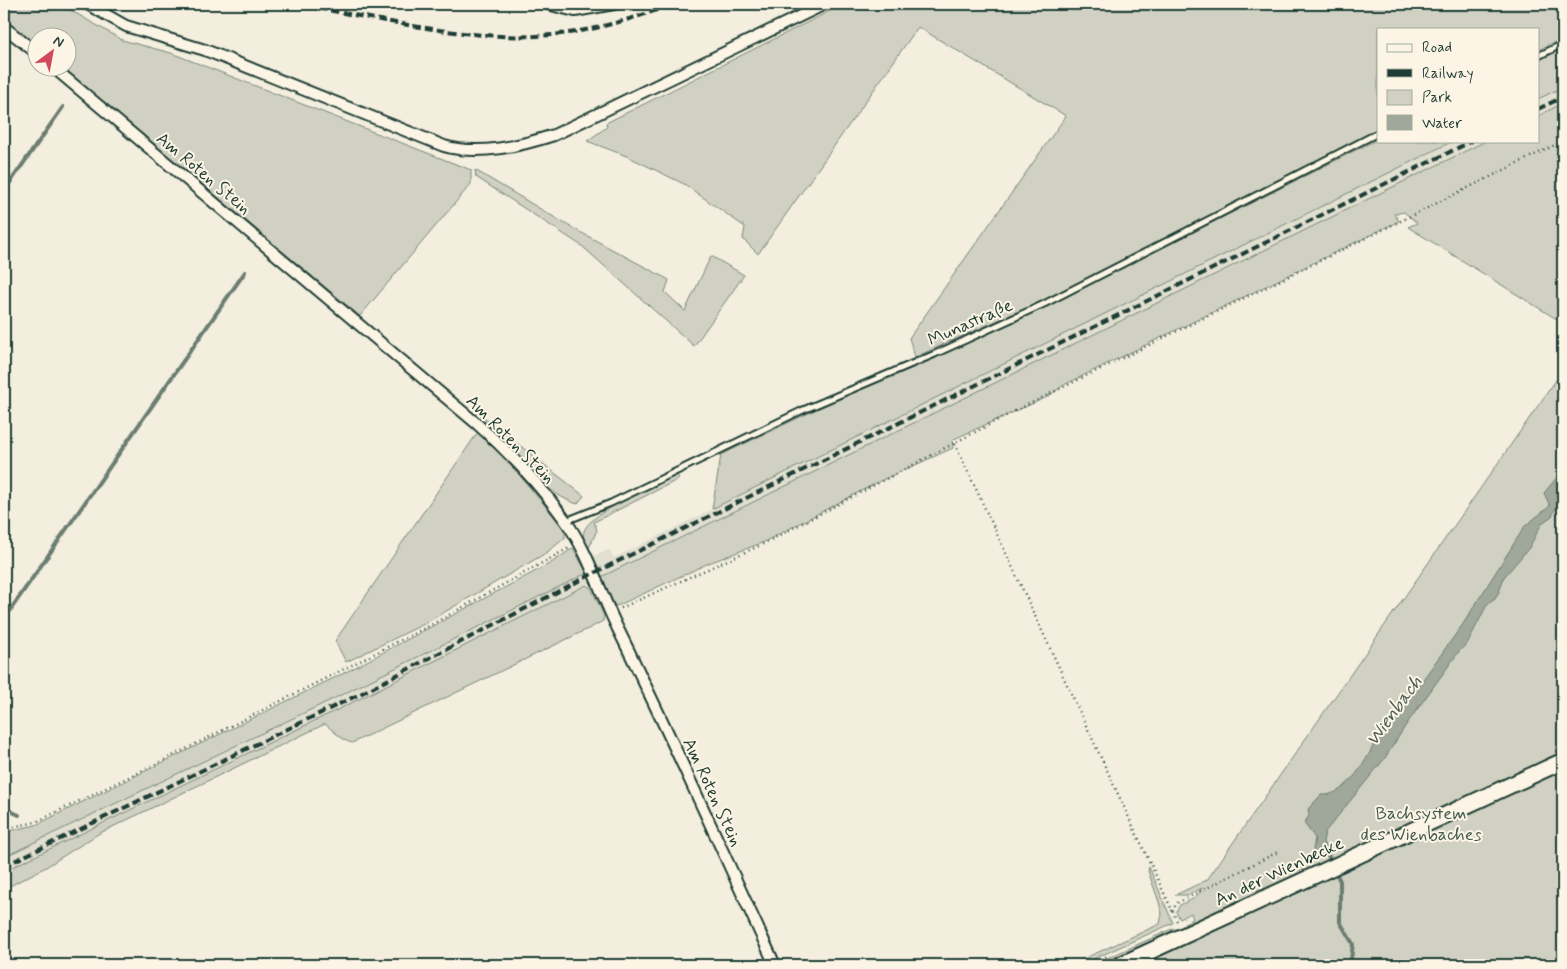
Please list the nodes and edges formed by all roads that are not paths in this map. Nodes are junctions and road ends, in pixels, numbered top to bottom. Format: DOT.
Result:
graph roads {
  1 [pos="87,4"];
  2 [pos="548,4"];
  3 [pos="614,4"];
  4 [pos="825,4"];
  5 [pos="4,26"];
  6 [pos="1563,44"];
  7 [pos="28,46"];
  8 [pos="1540,55"];
  9 [pos="66,78"];
  10 [pos="1377,134"];
  11 [pos="566,521"];
  12 [pos="1563,761"];
  13 [pos="775,965"];
  14 [pos="1120,965"];
  1 -- 4 [label="street"];
  2 -- 3 [label="street"];
  5 -- 7 [label="street"];
  6 -- 8 [label="lane"];
  9 -- 11 [label="street, Am Roten Stein"];
  10 -- 11 [label="lane, Munastraße"];
  11 -- 13 [label="street, Am Roten Stein"];
  12 -- 14 [label="street, An der Wienbecke"];
}
